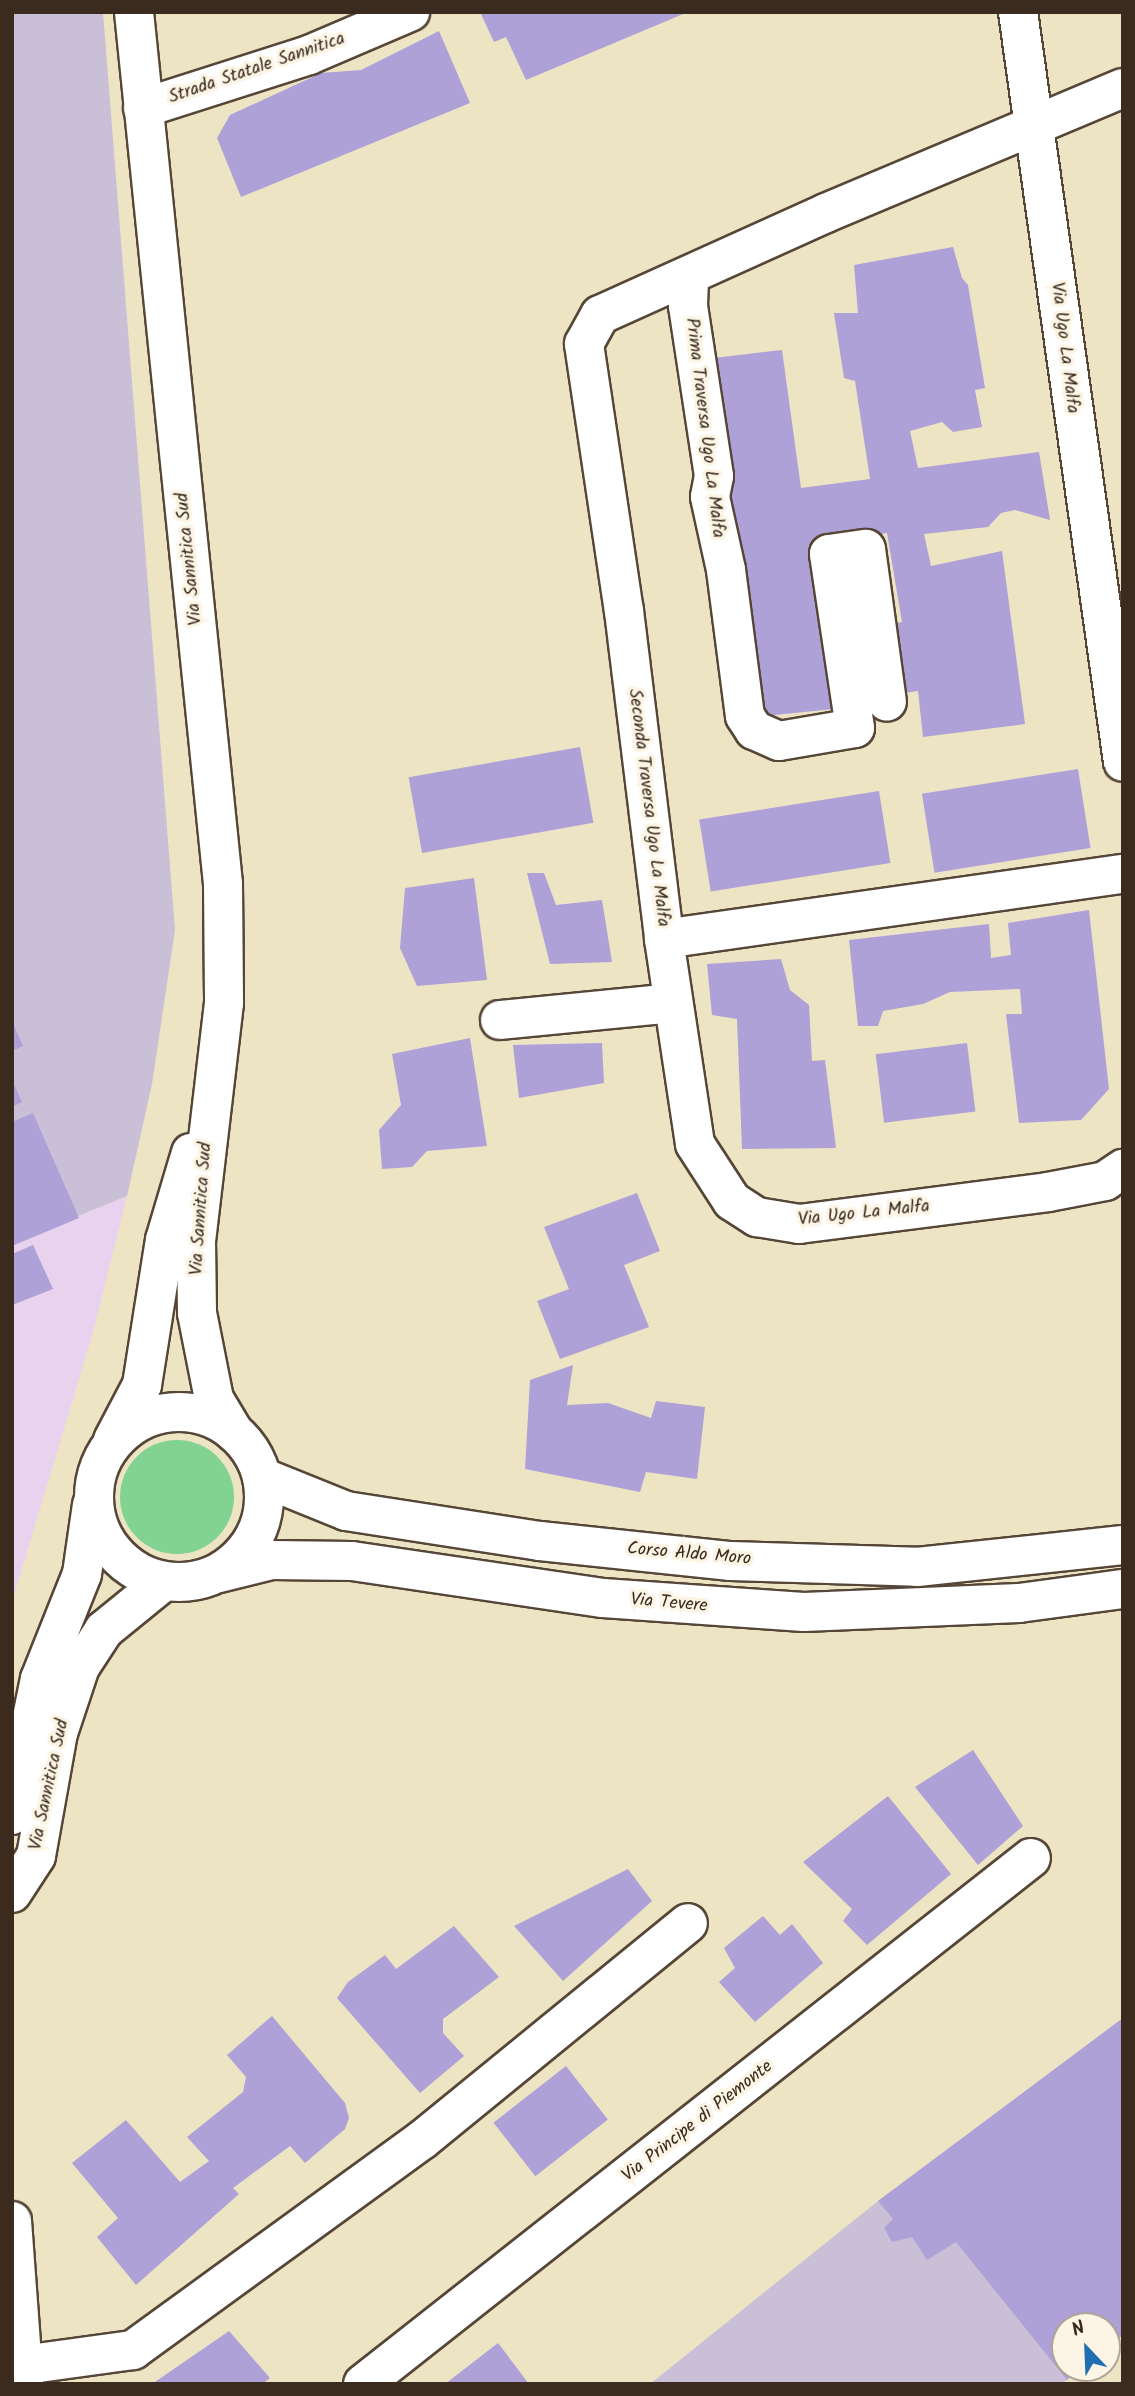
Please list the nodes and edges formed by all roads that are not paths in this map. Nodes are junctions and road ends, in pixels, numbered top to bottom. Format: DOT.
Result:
graph roads {
  1 [pos="134,12"];
  2 [pos="410,12"];
  3 [pos="1018,12"];
  4 [pos="1123,88"];
  5 [pos="143,108"];
  6 [pos="1031,126"];
  7 [pos="689,278"];
  8 [pos="1117,680"];
  9 [pos="887,702"];
  10 [pos="1123,762"];
  11 [pos="1123,874"];
  12 [pos="664,939"];
  13 [pos="672,1003"];
  14 [pos="500,1020"];
  15 [pos="208,1105"];
  16 [pos="1123,1169"];
  17 [pos="234,1432"];
  18 [pos="111,1445"];
  19 [pos="262,1477"];
  20 [pos="93,1500"];
  21 [pos="1123,1545"];
  22 [pos="219,1573"];
  23 [pos="163,1582"];
  24 [pos="1123,1590"];
  25 [pos="12,1815"];
  26 [pos="1031,1858"];
  27 [pos="12,1893"];
  28 [pos="688,1923"];
  29 [pos="12,2221"];
  30 [pos="23,2374"];
  31 [pos="363,2384"];
  1 -- 5 [label="street, Via Sannitica Sud"];
  2 -- 5 [label="street, Strada Statale Sannitica"];
  3 -- 6 [label="street, Via Ugo La Malfa"];
  4 -- 6 [label="street"];
  5 -- 15 [label="street, Via Sannitica Sud"];
  6 -- 7 [label="street"];
  6 -- 8 [label="street, Via Ugo La Malfa"];
  7 -- 9 [label="street, Prima Traversa Ugo La Malfa"];
  7 -- 12 [label="street, Seconda Traversa Ugo La Malfa"];
  8 -- 10 [label="street, Via Ugo La Malfa"];
  11 -- 12 [label="street, Seconda Traversa Ugo La Malfa"];
  12 -- 13 [label="street, Via Ugo La Malfa"];
  13 -- 14 [label="street"];
  13 -- 16 [label="street, Via Ugo La Malfa"];
  15 -- 17 [label="street, Via Sannitica Sud"];
  15 -- 18 [label="street, Via Sannitica Sud"];
  17 -- 18 [label="street"];
  17 -- 19 [label="street"];
  18 -- 20 [label="street"];
  19 -- 21 [label="street, Corso Aldo Moro"];
  19 -- 22 [label="street"];
  20 -- 23 [label="street"];
  20 -- 25 [label="street, Via Sannitica Sud"];
  22 -- 23 [label="street"];
  22 -- 24 [label="street, Via Tevere"];
  23 -- 27 [label="street, Via Sannitica Sud"];
  26 -- 31 [label="street, Via Principe di Piemonte"];
  28 -- 30 [label="street"];
  29 -- 30 [label="street"];
}
